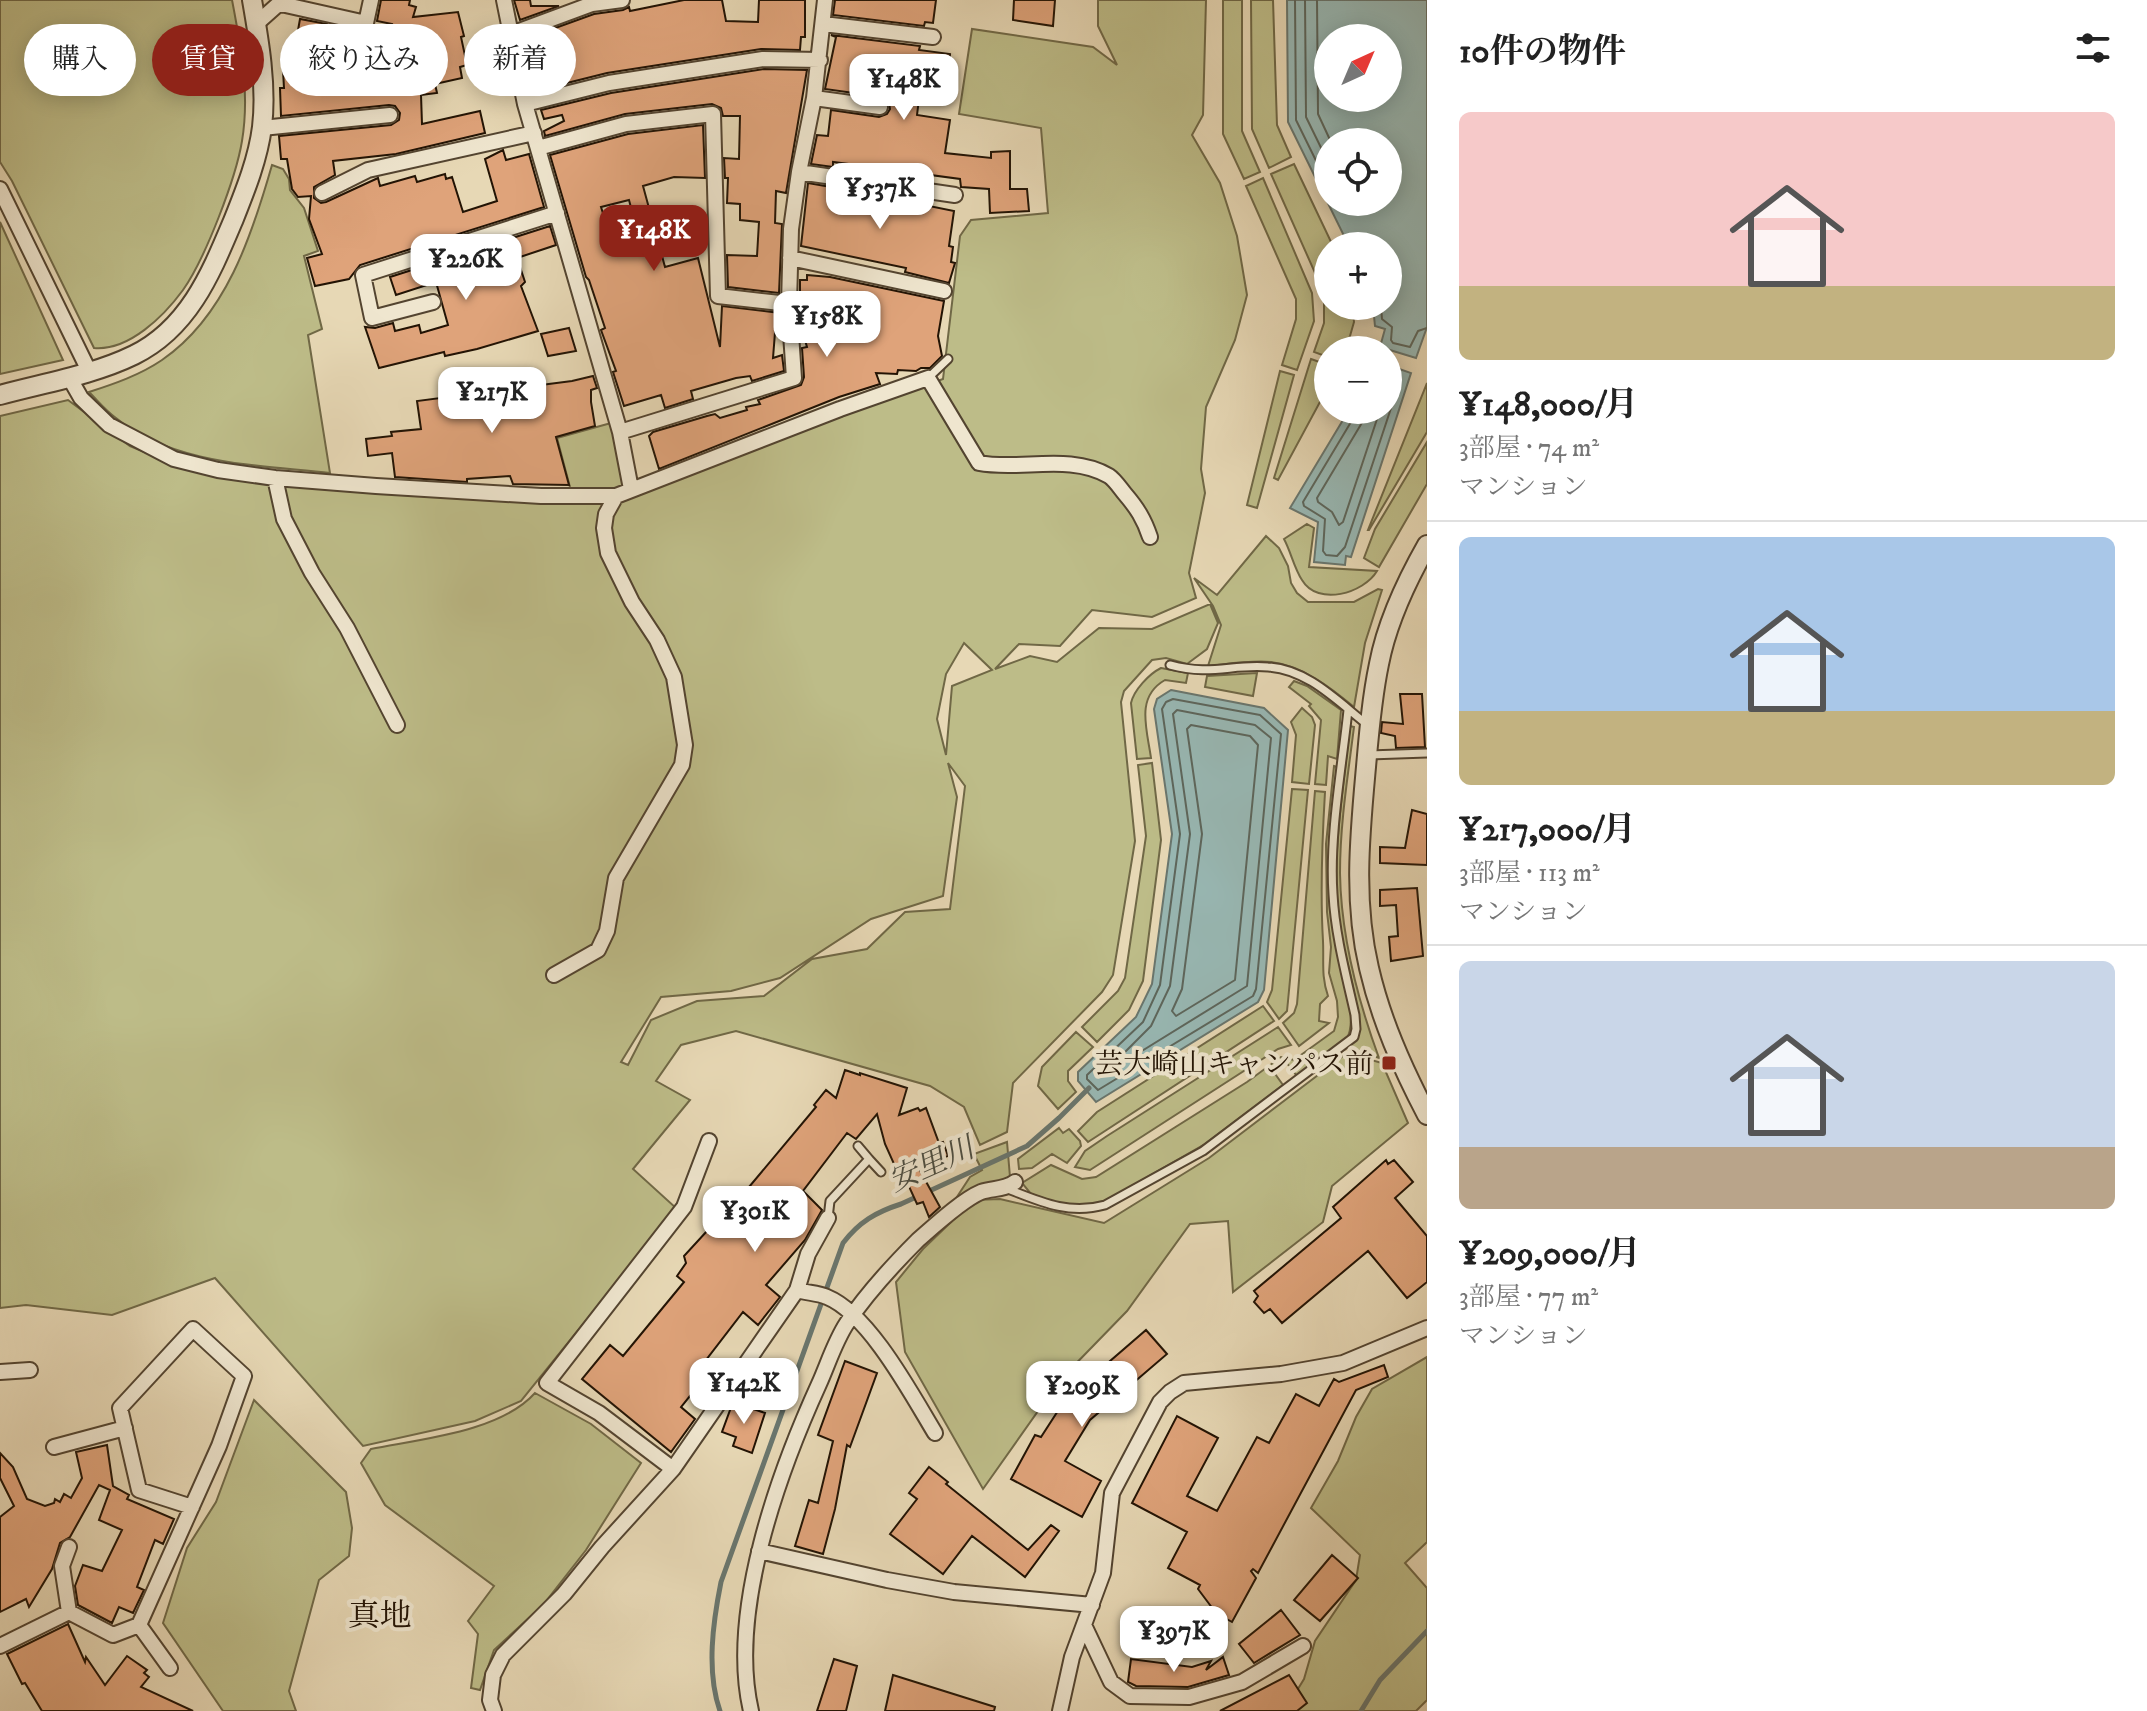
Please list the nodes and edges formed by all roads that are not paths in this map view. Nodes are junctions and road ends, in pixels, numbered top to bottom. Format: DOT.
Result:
graph roads {
  1 [pos="252,0"];
  2 [pos="371,0"];
  3 [pos="504,0"];
  4 [pos="622,0"];
  5 [pos="825,0"];
  6 [pos="282,2"];
  7 [pos="256,24"];
  8 [pos="509,24"];
  9 [pos="538,24"];
  10 [pos="823,24"];
  11 [pos="933,37"];
  12 [pos="820,60"];
  13 [pos="263,96"];
  14 [pos="523,96"];
  15 [pos="814,98"];
  16 [pos="525,104"];
  17 [pos="880,107"];
  18 [pos="390,115"];
  19 [pos="262,128"];
  20 [pos="536,141"];
  21 [pos="799,172"];
  22 [pos="0,189"];
  23 [pos="322,193"];
  24 [pos="955,195"];
  25 [pos="557,213"];
  26 [pos="790,258"];
  27 [pos="944,291"];
  28 [pos="433,302"];
  29 [pos="789,304"];
  30 [pos="948,359"];
  31 [pos="89,371"];
  32 [pos="69,377"];
  33 [pos="928,378"];
  34 [pos="0,395"];
  35 [pos="620,432"];
  36 [pos="275,478"];
  37 [pos="631,489"];
  38 [pos="616,496"];
  39 [pos="1150,537"];
  40 [pos="1427,545"];
  41 [pos="1170,665"];
  42 [pos="1348,710"];
  43 [pos="397,725"];
  44 [pos="1370,727"];
  45 [pos="1427,753"];
  46 [pos="1367,755"];
  47 [pos="554,975"];
  48 [pos="1427,1115"];
  49 [pos="709,1141"];
  50 [pos="858,1146"];
  51 [pos="869,1159"];
  52 [pos="881,1172"];
  53 [pos="1010,1185"];
  54 [pos="828,1218"];
  55 [pos="803,1292"];
  56 [pos="853,1315"];
  57 [pos="1427,1328"];
  58 [pos="30,1370"];
  59 [pos="0,1372"];
  60 [pos="125,1428"];
  61 [pos="935,1433"];
  62 [pos="54,1447"];
  63 [pos="673,1469"];
  64 [pos="192,1507"];
  65 [pos="69,1547"];
  66 [pos="759,1551"];
  67 [pos="1092,1605"];
  68 [pos="69,1612"];
  69 [pos="139,1625"];
  70 [pos="1084,1625"];
  71 [pos="0,1646"];
  72 [pos="1303,1646"];
  73 [pos="170,1668"];
  74 [pos="494,1711"];
  75 [pos="751,1711"];
  76 [pos="1060,1711"];
  1 -- 7 [label="street"];
  2 -- 6 [label="street"];
  3 -- 8 [label="street"];
  4 -- 9 [label="street"];
  5 -- 10 [label="street"];
  6 -- 7 [label="street"];
  10 -- 11 [label="street"];
  10 -- 12 [label="street"];
  12 -- 15 [label="street"];
  12 -- 16 [label="street"];
  13 -- 19 [label="street"];
  14 -- 16 [label="street"];
  15 -- 17 [label="street"];
  15 -- 21 [label="street"];
  16 -- 20 [label="street"];
  18 -- 19 [label="street"];
  19 -- 31 [label="street"];
  20 -- 23 [label="street"];
  20 -- 25 [label="street"];
  20 -- 29 [label="street"];
  21 -- 24 [label="street"];
  21 -- 26 [label="street"];
  22 -- 31 [label="street"];
  25 -- 28 [label="street"];
  25 -- 35 [label="street"];
  26 -- 27 [label="street"];
  26 -- 29 [label="street"];
  29 -- 35 [label="street"];
  30 -- 33 [label="lane"];
  31 -- 32 [label="street"];
  32 -- 34 [label="street"];
  32 -- 36 [label="street"];
  33 -- 37 [label="street"];
  33 -- 39 [label="street"];
  35 -- 37 [label="street"];
  36 -- 38 [label="street"];
  36 -- 43 [label="street"];
  37 -- 38 [label="street"];
  38 -- 47 [label="street"];
  40 -- 44 [label="street"];
  41 -- 42 [label="lane"];
  42 -- 44 [label="lane"];
  42 -- 53 [label="lane"];
  44 -- 46 [label="street"];
  45 -- 46 [label="lane"];
  46 -- 48 [label="street"];
  49 -- 63 [label="street"];
  50 -- 51 [label="lane"];
  51 -- 52 [label="lane"];
  51 -- 54 [label="lane"];
  53 -- 56 [label="street"];
  54 -- 55 [label="street"];
  55 -- 56 [label="street"];
  55 -- 63 [label="street"];
  56 -- 61 [label="street"];
  56 -- 66 [label="street"];
  57 -- 67 [label="street"];
  58 -- 59 [label="street"];
  60 -- 62 [label="street"];
  60 -- 64 [label="street"];
  60 -- 64 [label="street"];
  63 -- 74 [label="street"];
  64 -- 69 [label="street"];
  65 -- 68 [label="street"];
  66 -- 67 [label="street"];
  66 -- 75 [label="street"];
  67 -- 70 [label="street"];
  68 -- 69 [label="street"];
  68 -- 71 [label="street"];
  69 -- 73 [label="street"];
  70 -- 72 [label="street"];
  70 -- 76 [label="street"];
}
